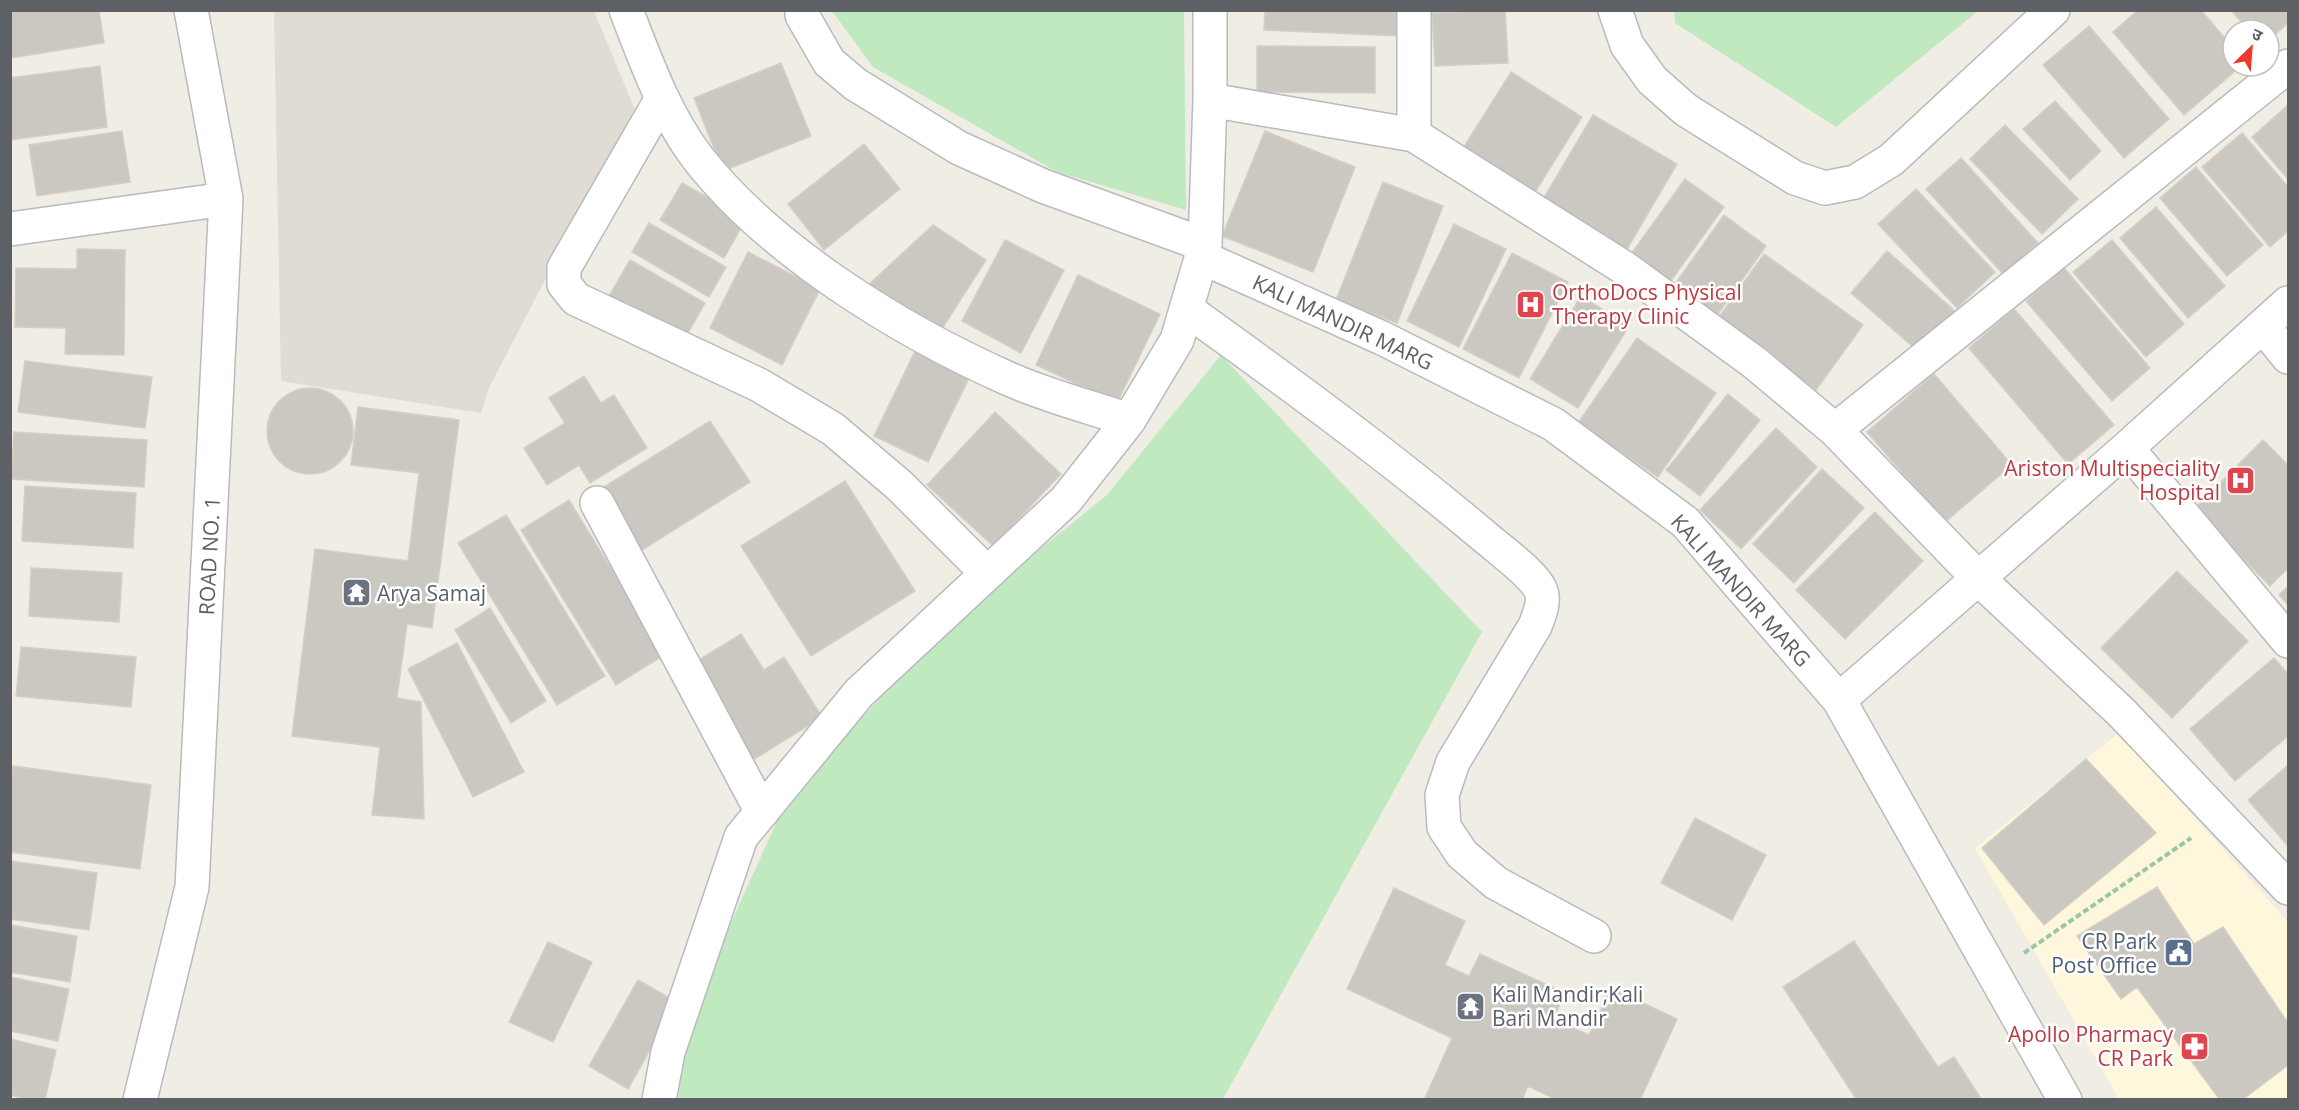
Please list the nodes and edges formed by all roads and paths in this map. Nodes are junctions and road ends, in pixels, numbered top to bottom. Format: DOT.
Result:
graph roads {
  1 [pos="191,10"];
  2 [pos="626,10"];
  3 [pos="802,10"];
  4 [pos="1210,10"];
  5 [pos="1414,10"];
  6 [pos="1614,10"];
  7 [pos="2053,10"];
  8 [pos="2289,66"];
  9 [pos="661,100"];
  10 [pos="1210,100"];
  11 [pos="1414,135"];
  12 [pos="226,199"];
  13 [pos="10,229"];
  14 [pos="1203,251"];
  15 [pos="2289,303"];
  16 [pos="1186,309"];
  17 [pos="2263,326"];
  18 [pos="2289,357"];
  19 [pos="1129,420"];
  20 [pos="1835,430"];
  21 [pos="2127,448"];
  22 [pos="597,503"];
  23 [pos="987,573"];
  24 [pos="1978,579"];
  25 [pos="2289,640"];
  26 [pos="1839,700"];
  27 [pos="762,812"];
  28 [pos="2175,851"];
  29 [pos="2289,888"];
  30 [pos="1594,936"];
  31 [pos="1994,973"];
  32 [pos="141,1100"];
  33 [pos="659,1100"];
  34 [pos="2066,1100"];
  1 -- 12 [label="street, ROAD NO. 1"];
  2 -- 9 [label="street"];
  3 -- 14 [label="street, KALI MANDIR MARG"];
  4 -- 10 [label="street"];
  5 -- 11 [label="street"];
  6 -- 7 [label="street"];
  8 -- 20 [label="street"];
  9 -- 19 [label="street"];
  9 -- 23 [label="street"];
  10 -- 11 [label="street"];
  10 -- 14 [label="street"];
  11 -- 20 [label="street"];
  12 -- 13 [label="street"];
  12 -- 32 [label="street, ROAD NO. 1"];
  14 -- 16 [label="street"];
  14 -- 26 [label="street, KALI MANDIR MARG"];
  15 -- 17 [label="street"];
  16 -- 19 [label="street"];
  16 -- 30 [label="street"];
  17 -- 18 [label="street"];
  17 -- 21 [label="street"];
  19 -- 23 [label="street"];
  20 -- 24 [label="street"];
  21 -- 24 [label="street"];
  21 -- 25 [label="street"];
  22 -- 27 [label="street"];
  23 -- 27 [label="street"];
  24 -- 26 [label="street"];
  24 -- 29 [label="street"];
  26 -- 31 [label="street, KALI MANDIR MARG"];
  27 -- 33 [label="street"];
  28 -- 31 [label="path"];
  31 -- 34 [label="street, KALI MANDIR MARG"];
}
